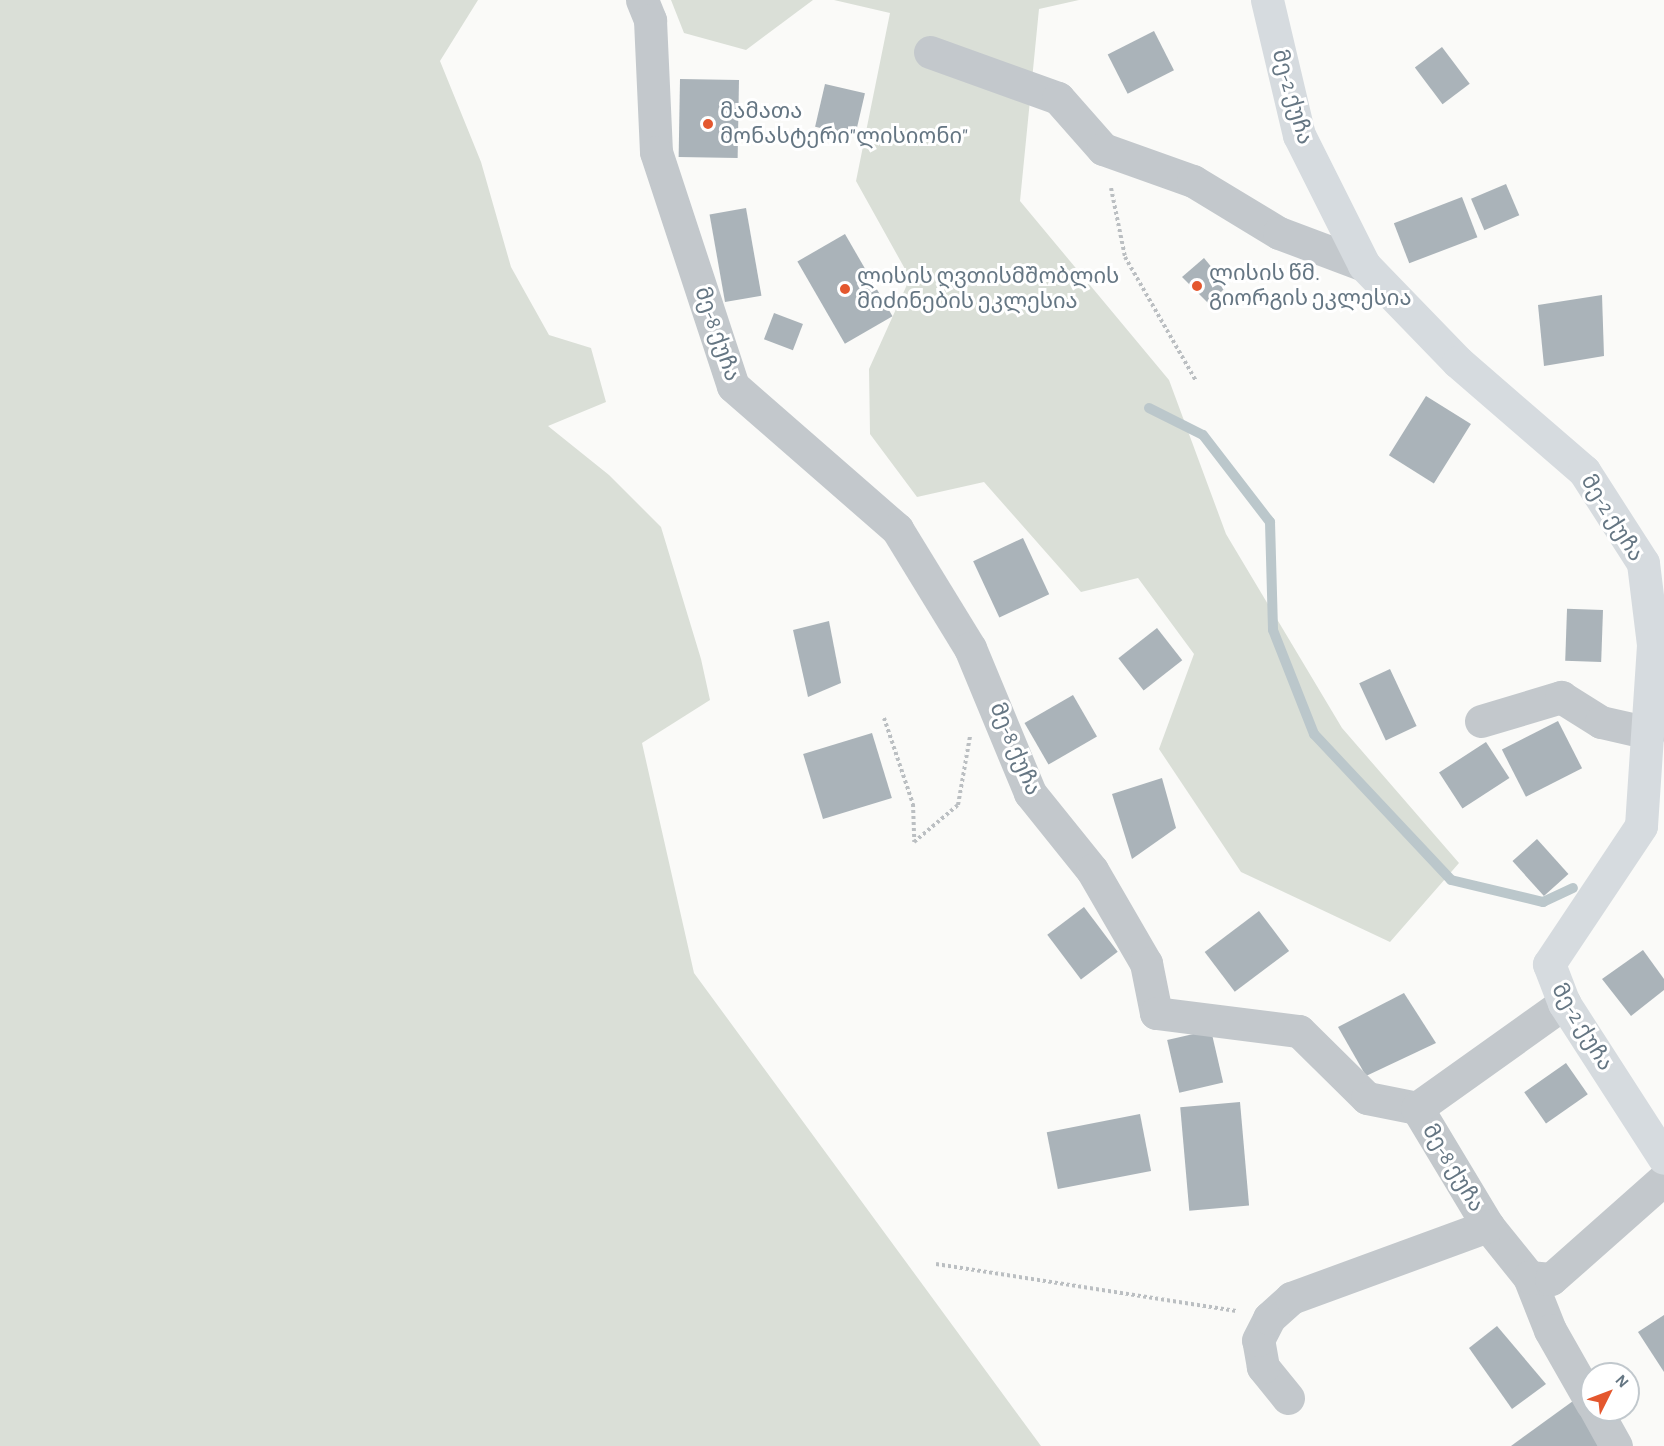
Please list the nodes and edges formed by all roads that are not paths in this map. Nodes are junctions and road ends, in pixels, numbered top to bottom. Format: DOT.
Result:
graph roads {
  1 [pos="642,0"];
  2 [pos="1267,0"];
  3 [pos="930,52"];
  4 [pos="1364,266"];
  5 [pos="1481,721"];
  6 [pos="1649,733"];
  7 [pos="1656,784"];
  8 [pos="1564,1003"];
  9 [pos="1417,1108"];
  10 [pos="1664,1158"];
  11 [pos="1664,1179"];
  12 [pos="1488,1226"];
  13 [pos="1528,1277"];
  14 [pos="1580,1383"];
  15 [pos="1288,1398"];
  16 [pos="1603,1422"];
  17 [pos="1616,1446"];
  1 -- 9 [label="street, მე-8 ქუჩა"];
  2 -- 4 [label="main road, მე-2 ქუჩა"];
  3 -- 4 [label="street"];
  4 -- 6 [label="main road, მე-2 ქუჩა"];
  5 -- 6 [label="street"];
  6 -- 7 [label="main road, მე-2 ქუჩა"];
  7 -- 8 [label="main road, მე-2 ქუჩა"];
  8 -- 9 [label="street"];
  8 -- 10 [label="main road, მე-2 ქუჩა"];
  9 -- 12 [label="street, მე-8 ქუჩა"];
  11 -- 13 [label="street"];
  12 -- 13 [label="street, მე-8 ქუჩა"];
  12 -- 15 [label="street"];
  13 -- 14 [label="street, მე-8 ქუჩა"];
  16 -- 17 [label="street"];
}
